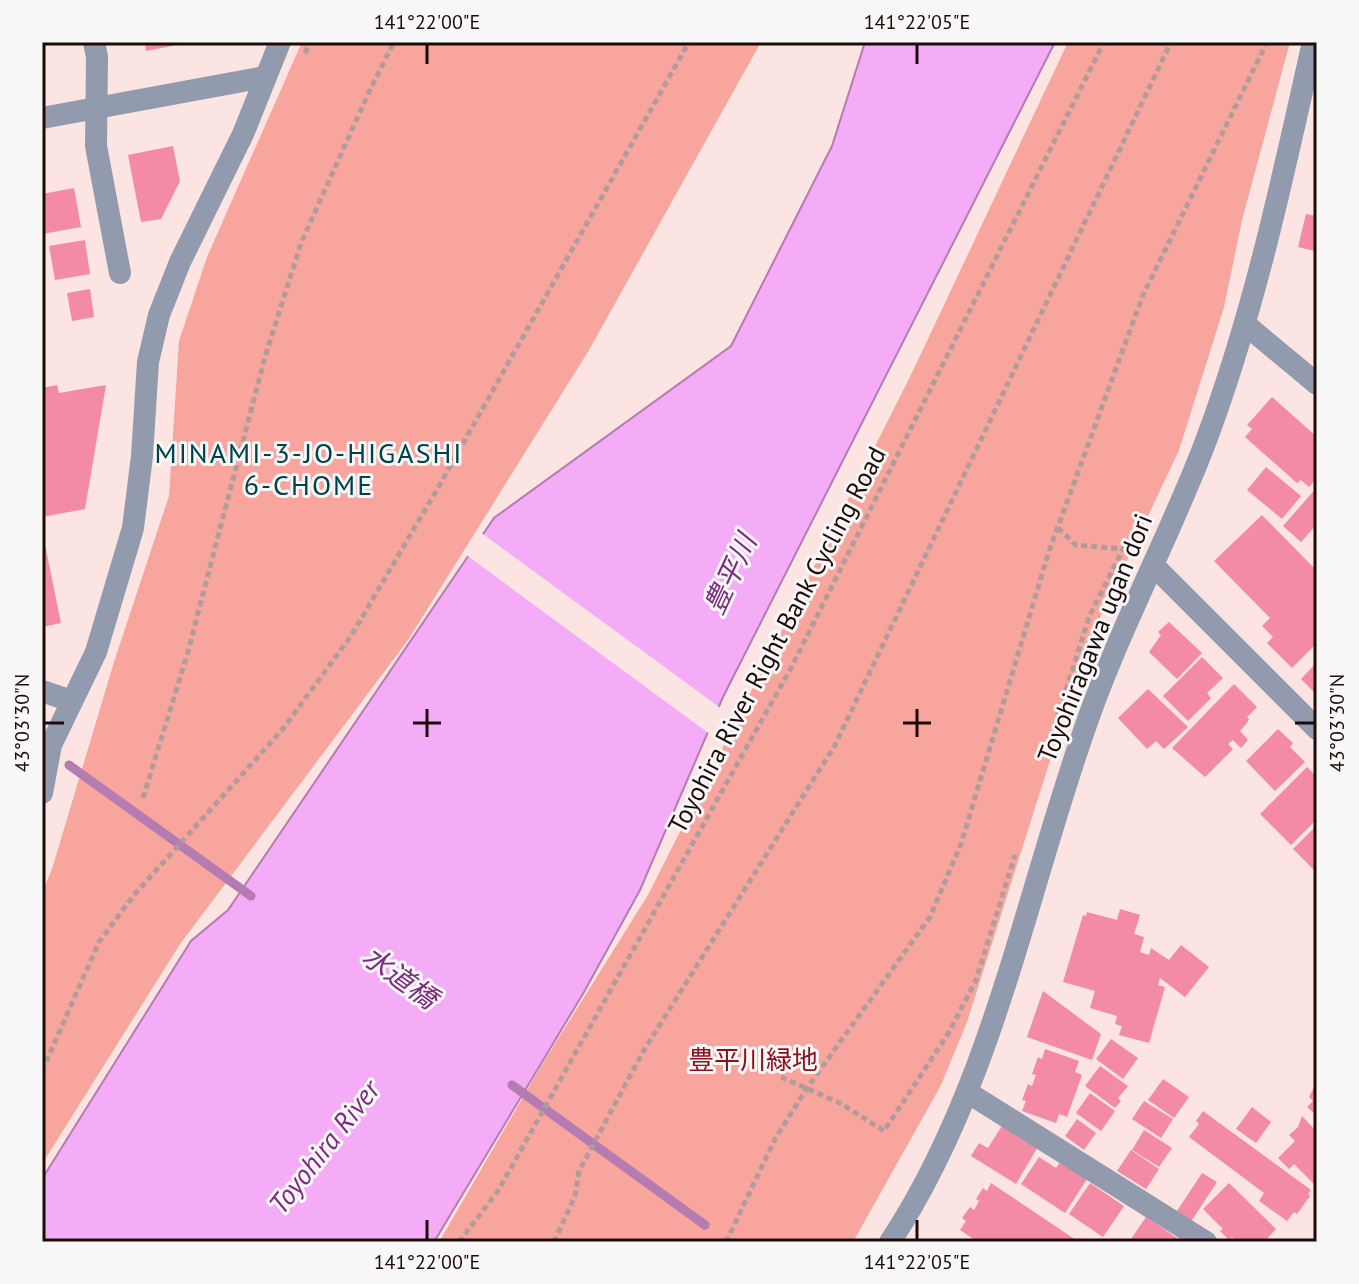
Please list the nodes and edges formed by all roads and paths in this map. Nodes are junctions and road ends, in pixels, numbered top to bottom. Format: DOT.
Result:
graph roads {
  1 [pos="94,42"];
  2 [pos="280,42"];
  3 [pos="394,42"];
  4 [pos="689,42"];
  5 [pos="1104,42"];
  6 [pos="1171,42"];
  7 [pos="1267,42"];
  8 [pos="1313,42"];
  9 [pos="265,77"];
  10 [pos="96,108"];
  11 [pos="42,118"];
  12 [pos="120,273"];
  13 [pos="1246,325"];
  14 [pos="1317,384"];
  15 [pos="1058,528"];
  16 [pos="1153,565"];
  17 [pos="42,691"];
  18 [pos="71,701"];
  19 [pos="1317,729"];
  20 [pos="42,793"];
  21 [pos="143,798"];
  22 [pos="976,980"];
  23 [pos="42,1071"];
  24 [pos="781,1077"];
  25 [pos="807,1088"];
  26 [pos="967,1092"];
  27 [pos="459,1242"];
  28 [pos="554,1242"];
  29 [pos="726,1242"];
  30 [pos="890,1242"];
  31 [pos="1206,1242"];
  1 -- 10 [label="street"];
  2 -- 9 [label="street"];
  3 -- 21 [label="path"];
  4 -- 23 [label="path"];
  5 -- 27 [label="path, Toyohira River Right Bank Cycling Road"];
  6 -- 28 [label="path"];
  7 -- 15 [label="path"];
  8 -- 13 [label="street, Toyohiragawa ugan dori"];
  9 -- 10 [label="street"];
  9 -- 18 [label="street"];
  10 -- 11 [label="street"];
  10 -- 12 [label="street"];
  13 -- 14 [label="street"];
  13 -- 16 [label="street, Toyohiragawa ugan dori"];
  15 -- 16 [label="path"];
  15 -- 25 [label="path"];
  16 -- 19 [label="street"];
  16 -- 26 [label="street, Toyohiragawa ugan dori"];
  17 -- 18 [label="street"];
  18 -- 20 [label="street"];
  22 -- 25 [label="path"];
  24 -- 25 [label="path"];
  25 -- 29 [label="path"];
  26 -- 30 [label="street, Toyohiragawa ugan dori"];
  26 -- 31 [label="street"];
}
